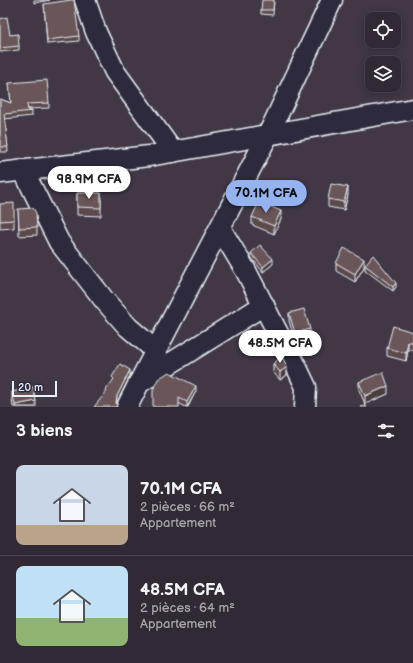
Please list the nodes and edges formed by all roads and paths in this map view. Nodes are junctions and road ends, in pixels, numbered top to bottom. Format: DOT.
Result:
graph roads {
  1 [pos="85,0"];
  2 [pos="330,0"];
  3 [pos="413,109"];
  4 [pos="268,135"];
  5 [pos="173,152"];
  6 [pos="23,170"];
  7 [pos="0,173"];
  8 [pos="220,228"];
  9 [pos="264,305"];
  10 [pos="156,351"];
  11 [pos="139,383"];
  12 [pos="127,407"];
  13 [pos="305,407"];
  1 -- 5 [label="street"];
  2 -- 4 [label="street"];
  3 -- 4 [label="street"];
  4 -- 5 [label="street"];
  4 -- 8 [label="street"];
  5 -- 6 [label="street"];
  6 -- 7 [label="street"];
  6 -- 10 [label="street"];
  8 -- 9 [label="street"];
  8 -- 10 [label="street"];
  9 -- 11 [label="street"];
  9 -- 13 [label="street"];
  10 -- 11 [label="street"];
  11 -- 12 [label="street"];
}
